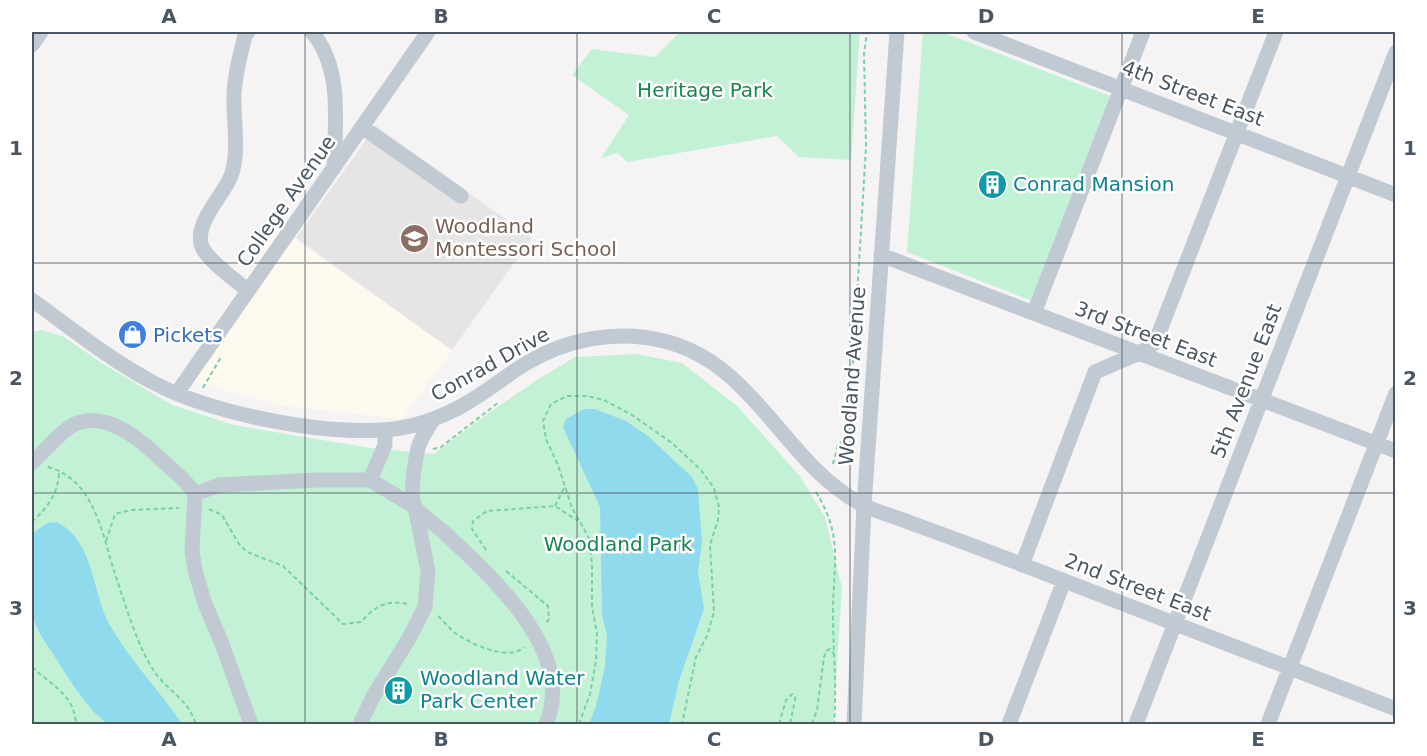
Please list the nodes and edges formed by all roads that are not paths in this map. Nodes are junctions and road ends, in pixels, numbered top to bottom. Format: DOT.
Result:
graph roads {
  1 [pos="40,32"];
  2 [pos="248,32"];
  3 [pos="312,32"];
  4 [pos="428,32"];
  5 [pos="897,32"];
  6 [pos="974,32"];
  7 [pos="1143,32"];
  8 [pos="1276,32"];
  9 [pos="1013,38"];
  10 [pos="32,45"];
  11 [pos="1395,52"];
  12 [pos="1122,87"];
  13 [pos="362,127"];
  14 [pos="1238,133"];
  15 [pos="334,168"];
  16 [pos="1348,176"];
  17 [pos="1395,195"];
  18 [pos="461,196"];
  19 [pos="881,255"];
  20 [pos="248,291"];
  21 [pos="32,300"];
  22 [pos="1034,313"];
  23 [pos="1139,353"];
  24 [pos="177,393"];
  25 [pos="1395,393"];
  26 [pos="1261,400"];
  27 [pos="433,420"];
  28 [pos="385,430"];
  29 [pos="1376,444"];
  30 [pos="1395,451"];
  31 [pos="37,465"];
  32 [pos="370,480"];
  33 [pos="194,500"];
  34 [pos="864,506"];
  35 [pos="416,507"];
  36 [pos="1022,565"];
  37 [pos="1064,581"];
  38 [pos="1175,624"];
  39 [pos="1290,669"];
  40 [pos="1395,709"];
  41 [pos="251,724"];
  42 [pos="360,724"];
  43 [pos="546,724"];
  44 [pos="854,724"];
  45 [pos="1009,724"];
  46 [pos="1136,724"];
  47 [pos="1268,724"];
  1 -- 10 [label="street"];
  2 -- 20 [label="street"];
  3 -- 15 [label="street"];
  4 -- 13 [label="street, College Avenue"];
  5 -- 19 [label="street, Woodland Avenue"];
  6 -- 9 [label="street, 4th Street East"];
  7 -- 12 [label="street"];
  8 -- 14 [label="street"];
  9 -- 12 [label="street, 4th Street East"];
  11 -- 16 [label="street, 5th Avenue East"];
  12 -- 14 [label="street, 4th Street East"];
  12 -- 22 [label="street"];
  13 -- 15 [label="street, College Avenue"];
  13 -- 18 [label="street"];
  14 -- 16 [label="street, 4th Street East"];
  14 -- 23 [label="street"];
  15 -- 20 [label="street, College Avenue"];
  16 -- 17 [label="street, 4th Street East"];
  16 -- 26 [label="street, 5th Avenue East"];
  19 -- 22 [label="street, 3rd Street East"];
  19 -- 34 [label="street, Woodland Avenue"];
  20 -- 24 [label="street, College Avenue"];
  21 -- 24 [label="street, Conrad Drive"];
  22 -- 23 [label="street, 3rd Street East"];
  23 -- 26 [label="street, 3rd Street East"];
  23 -- 36 [label="street"];
  24 -- 28 [label="street, Conrad Drive"];
  25 -- 29 [label="street"];
  26 -- 29 [label="street, 3rd Street East"];
  26 -- 38 [label="street, 5th Avenue East"];
  27 -- 28 [label="street, Conrad Drive"];
  27 -- 34 [label="street, Conrad Drive"];
  27 -- 35 [label="street"];
  28 -- 32 [label="street"];
  29 -- 30 [label="street, 3rd Street East"];
  29 -- 39 [label="street"];
  31 -- 33 [label="street"];
  32 -- 33 [label="street"];
  32 -- 35 [label="street"];
  33 -- 41 [label="street"];
  34 -- 36 [label="street, 2nd Street East"];
  34 -- 44 [label="street, Woodland Avenue"];
  35 -- 42 [label="street"];
  35 -- 43 [label="street"];
  36 -- 37 [label="street, 2nd Street East"];
  37 -- 38 [label="street, 2nd Street East"];
  37 -- 45 [label="street"];
  38 -- 39 [label="street, 2nd Street East"];
  38 -- 46 [label="street, 5th Avenue East"];
  39 -- 40 [label="street, 2nd Street East"];
  39 -- 47 [label="street"];
}
